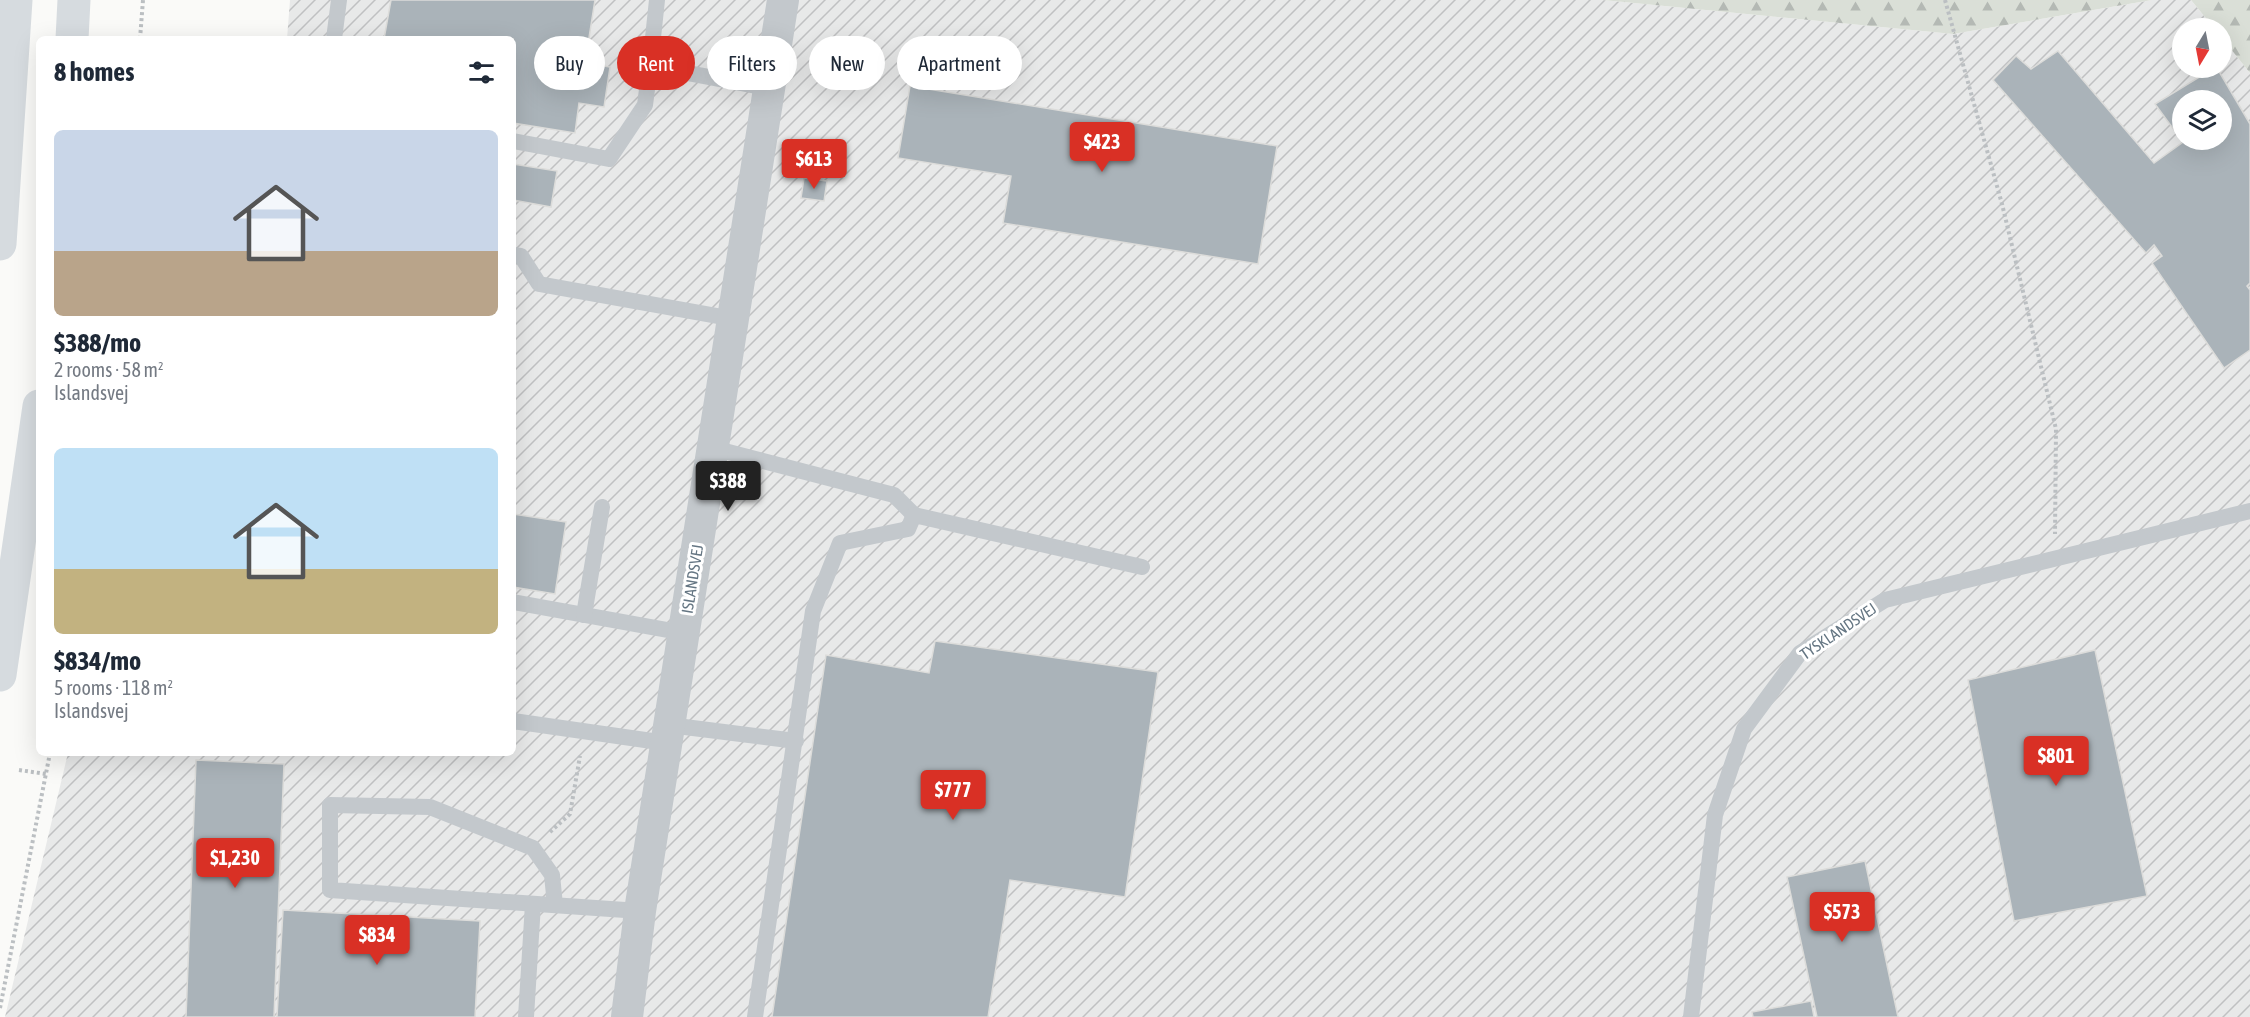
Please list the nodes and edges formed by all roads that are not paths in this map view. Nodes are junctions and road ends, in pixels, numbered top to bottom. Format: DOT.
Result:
graph roads {
  1 [pos="16,0"];
  2 [pos="74,0"];
  3 [pos="339,0"];
  4 [pos="657,0"];
  5 [pos="783,0"];
  6 [pos="72,36"];
  7 [pos="334,36"];
  8 [pos="653,36"];
  9 [pos="777,36"];
  10 [pos="647,90"];
  11 [pos="768,90"];
  12 [pos="516,142"];
  13 [pos="0,244"];
  14 [pos="516,255"];
  15 [pos="734,319"];
  16 [pos="36,426"];
  17 [pos="713,448"];
  18 [pos="602,507"];
  19 [pos="2250,511"];
  20 [pos="914,515"];
  21 [pos="1142,567"];
  22 [pos="516,603"];
  23 [pos="584,615"];
  24 [pos="684,633"];
  25 [pos="0,675"];
  26 [pos="516,721"];
  27 [pos="668,734"];
  28 [pos="796,741"];
  29 [pos="533,904"];
  30 [pos="555,905"];
  31 [pos="640,911"];
  32 [pos="526,1017"];
  33 [pos="627,1017"];
  34 [pos="754,1017"];
  35 [pos="1691,1017"];
  1 -- 13 [label="street"];
  2 -- 6 [label="street"];
  3 -- 7 [label="lane"];
  4 -- 8 [label="lane"];
  5 -- 9 [label="street, ISLANDSVEJ"];
  10 -- 12 [label="lane"];
  11 -- 15 [label="street, ISLANDSVEJ"];
  14 -- 15 [label="lane"];
  15 -- 17 [label="street, ISLANDSVEJ"];
  16 -- 25 [label="street"];
  17 -- 20 [label="lane"];
  17 -- 24 [label="street, ISLANDSVEJ"];
  18 -- 23 [label="lane"];
  19 -- 35 [label="lane, TYSKLANDSVEJ"];
  20 -- 21 [label="lane"];
  20 -- 28 [label="lane"];
  22 -- 23 [label="lane"];
  23 -- 24 [label="lane"];
  24 -- 27 [label="street, ISLANDSVEJ"];
  26 -- 27 [label="lane"];
  27 -- 28 [label="lane"];
  27 -- 31 [label="street, ISLANDSVEJ"];
  28 -- 34 [label="lane"];
  29 -- 30 [label="lane"];
  29 -- 30 [label="lane"];
  29 -- 32 [label="lane"];
  30 -- 31 [label="lane"];
  31 -- 33 [label="street, ISLANDSVEJ"];
}
